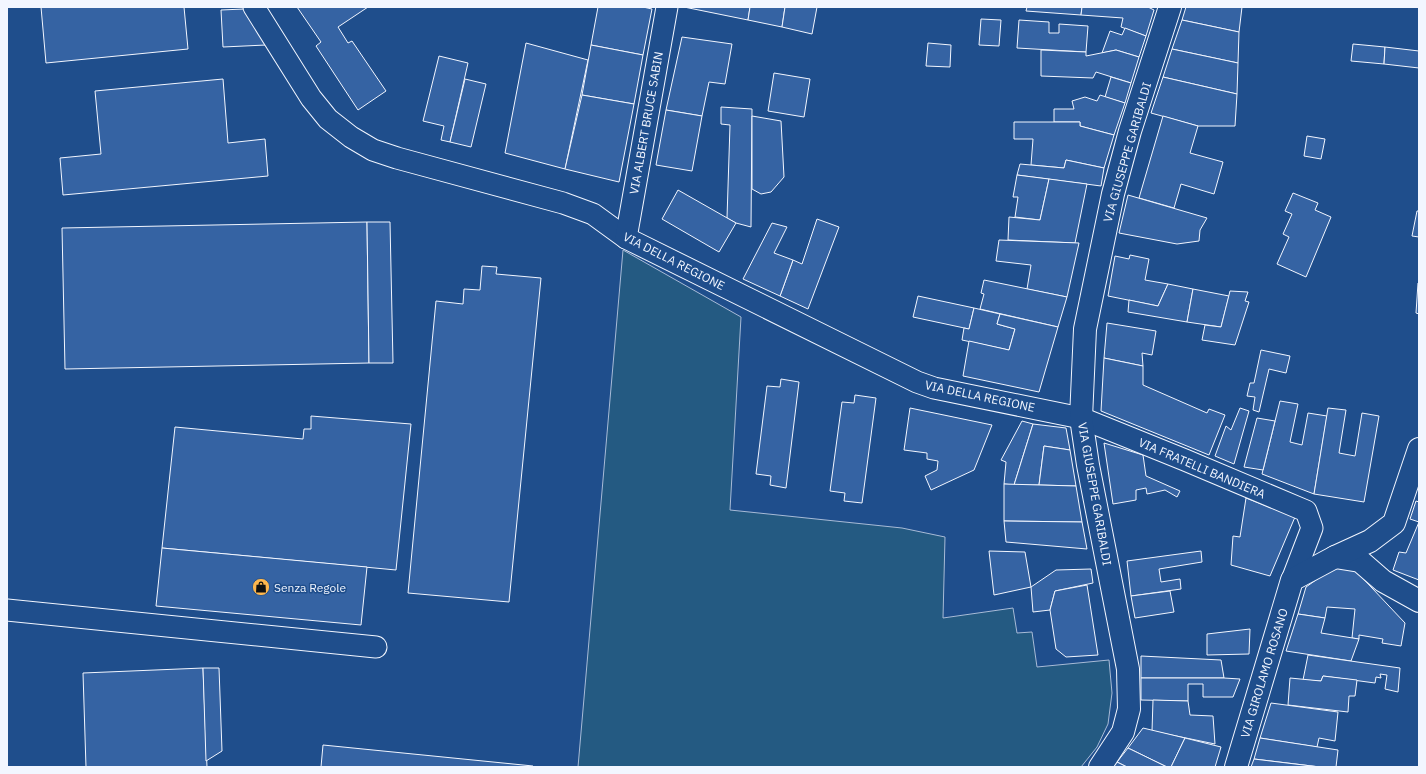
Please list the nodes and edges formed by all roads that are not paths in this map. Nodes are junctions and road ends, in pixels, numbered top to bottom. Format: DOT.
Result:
graph roads {
  1 [pos="254,7"];
  2 [pos="667,7"];
  3 [pos="1170,7"];
  4 [pos="626,238"];
  5 [pos="1081,418"];
  6 [pos="1419,449"];
  7 [pos="1312,528"];
  8 [pos="1335,557"];
  9 [pos="1292,580"];
  10 [pos="1419,601"];
  11 [pos="7,610"];
  12 [pos="376,647"];
  13 [pos="1100,767"];
  14 [pos="1236,767"];
  1 -- 4 [label="street, VIA DELLA REGIONE"];
  2 -- 4 [label="street, VIA ALBERT BRUCE SABIN"];
  3 -- 5 [label="main road, VIA GIUSEPPE GARIBALDI"];
  4 -- 5 [label="street, VIA DELLA REGIONE"];
  5 -- 7 [label="street, VIA FRATELLI BANDIERA"];
  5 -- 13 [label="main road, VIA GIUSEPPE GARIBALDI"];
  6 -- 8 [label="main road"];
  7 -- 9 [label="street, VIA GIROLAMO ROSANO"];
  8 -- 9 [label="main road"];
  8 -- 10 [label="main road"];
  9 -- 14 [label="main road, VIA GIROLAMO ROSANO"];
  11 -- 12 [label="street"];
}
